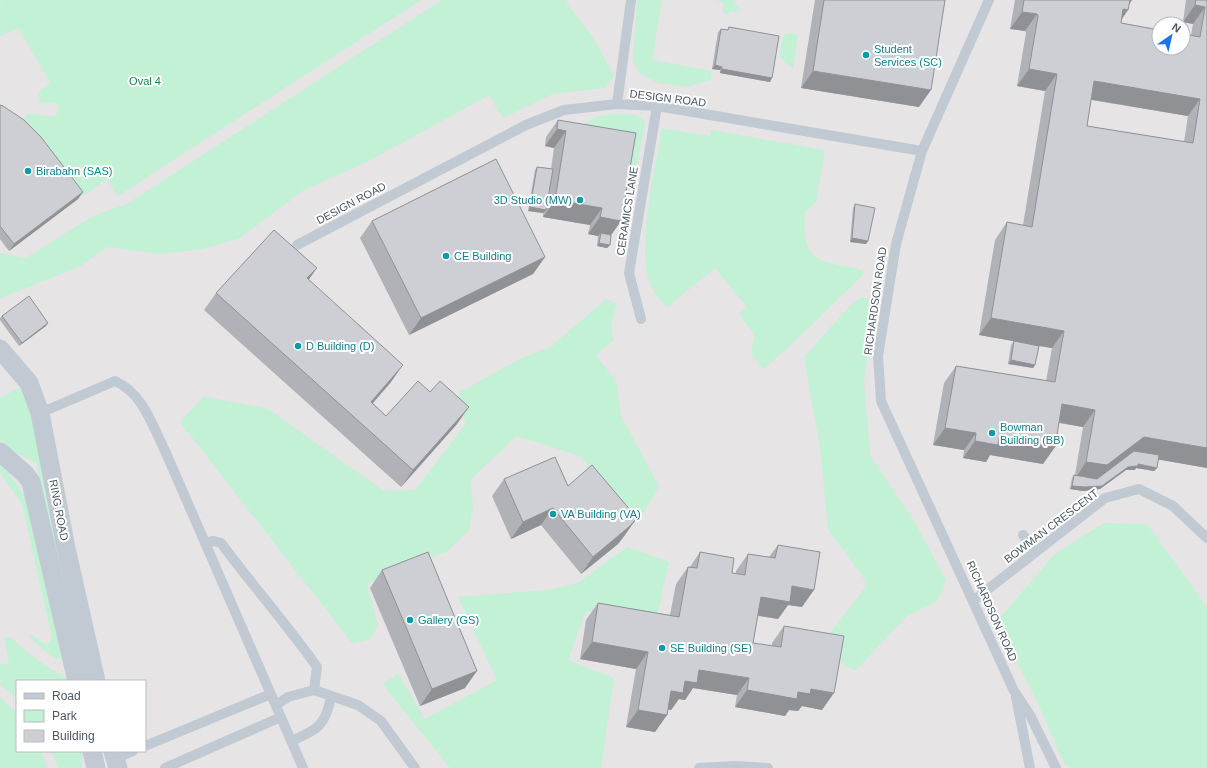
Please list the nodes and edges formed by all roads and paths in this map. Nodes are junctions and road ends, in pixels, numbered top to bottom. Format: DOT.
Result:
graph roads {
  1 [pos="631,0"];
  2 [pos="989,0"];
  3 [pos="617,104"];
  4 [pos="657,106"];
  5 [pos="922,151"];
  6 [pos="297,245"];
  7 [pos="641,319"];
  8 [pos="0,349"];
  9 [pos="40,413"];
  10 [pos="0,452"];
  11 [pos="1023,535"];
  12 [pos="1207,538"];
  13 [pos="205,543"];
  14 [pos="66,548"];
  15 [pos="1036,552"];
  16 [pos="974,600"];
  17 [pos="75,673"];
  18 [pos="96,680"];
  19 [pos="314,690"];
  20 [pos="1014,691"];
  21 [pos="271,694"];
  22 [pos="331,696"];
  23 [pos="276,705"];
  24 [pos="281,717"];
  25 [pos="291,741"];
  26 [pos="1044,745"];
  27 [pos="146,746"];
  28 [pos="92,752"];
  29 [pos="132,752"];
  30 [pos="1028,752"];
  31 [pos="114,761"];
  32 [pos="96,768"];
  33 [pos="165,768"];
  34 [pos="303,768"];
  35 [pos="415,768"];
  36 [pos="699,768"];
  37 [pos="768,768"];
  38 [pos="1023,768"];
  39 [pos="1030,768"];
  40 [pos="1048,768"];
  41 [pos="1056,768"];
  1 -- 3 [label="lane"];
  2 -- 5 [label="lane, RICHARDSON ROAD"];
  3 -- 4 [label="lane, DESIGN ROAD"];
  3 -- 6 [label="lane, DESIGN ROAD"];
  4 -- 5 [label="lane, DESIGN ROAD"];
  4 -- 7 [label="lane, CERAMICS LANE"];
  5 -- 16 [label="lane, RICHARDSON ROAD"];
  8 -- 9 [label="street, RING ROAD"];
  9 -- 13 [label="lane"];
  9 -- 14 [label="street, RING ROAD"];
  10 -- 17 [label="street, RING ROAD"];
  11 -- 15 [label="lane"];
  12 -- 15 [label="lane, BOWMAN CRESCENT"];
  13 -- 19 [label="lane"];
  13 -- 21 [label="lane"];
  14 -- 17 [label="street"];
  14 -- 18 [label="street, RING ROAD"];
  15 -- 16 [label="lane, BOWMAN CRESCENT"];
  16 -- 20 [label="lane, RICHARDSON ROAD"];
  19 -- 22 [label="lane"];
  19 -- 23 [label="lane"];
  20 -- 26 [label="lane, RICHARDSON ROAD"];
  20 -- 30 [label="lane, RICHARDSON ROAD"];
  21 -- 23 [label="lane"];
  21 -- 27 [label="lane"];
  22 -- 25 [label="lane"];
  22 -- 35 [label="lane"];
  23 -- 24 [label="lane"];
  24 -- 25 [label="lane"];
  24 -- 33 [label="lane"];
  25 -- 34 [label="lane"];
  26 -- 40 [label="lane, RICHARDSON ROAD"];
  26 -- 41 [label="lane, RICHARDSON ROAD"];
  28 -- 32 [label="street"];
  29 -- 31 [label="lane"];
  30 -- 38 [label="lane"];
  30 -- 39 [label="lane, RICHARDSON ROAD"];
  36 -- 37 [label="lane"];
}
